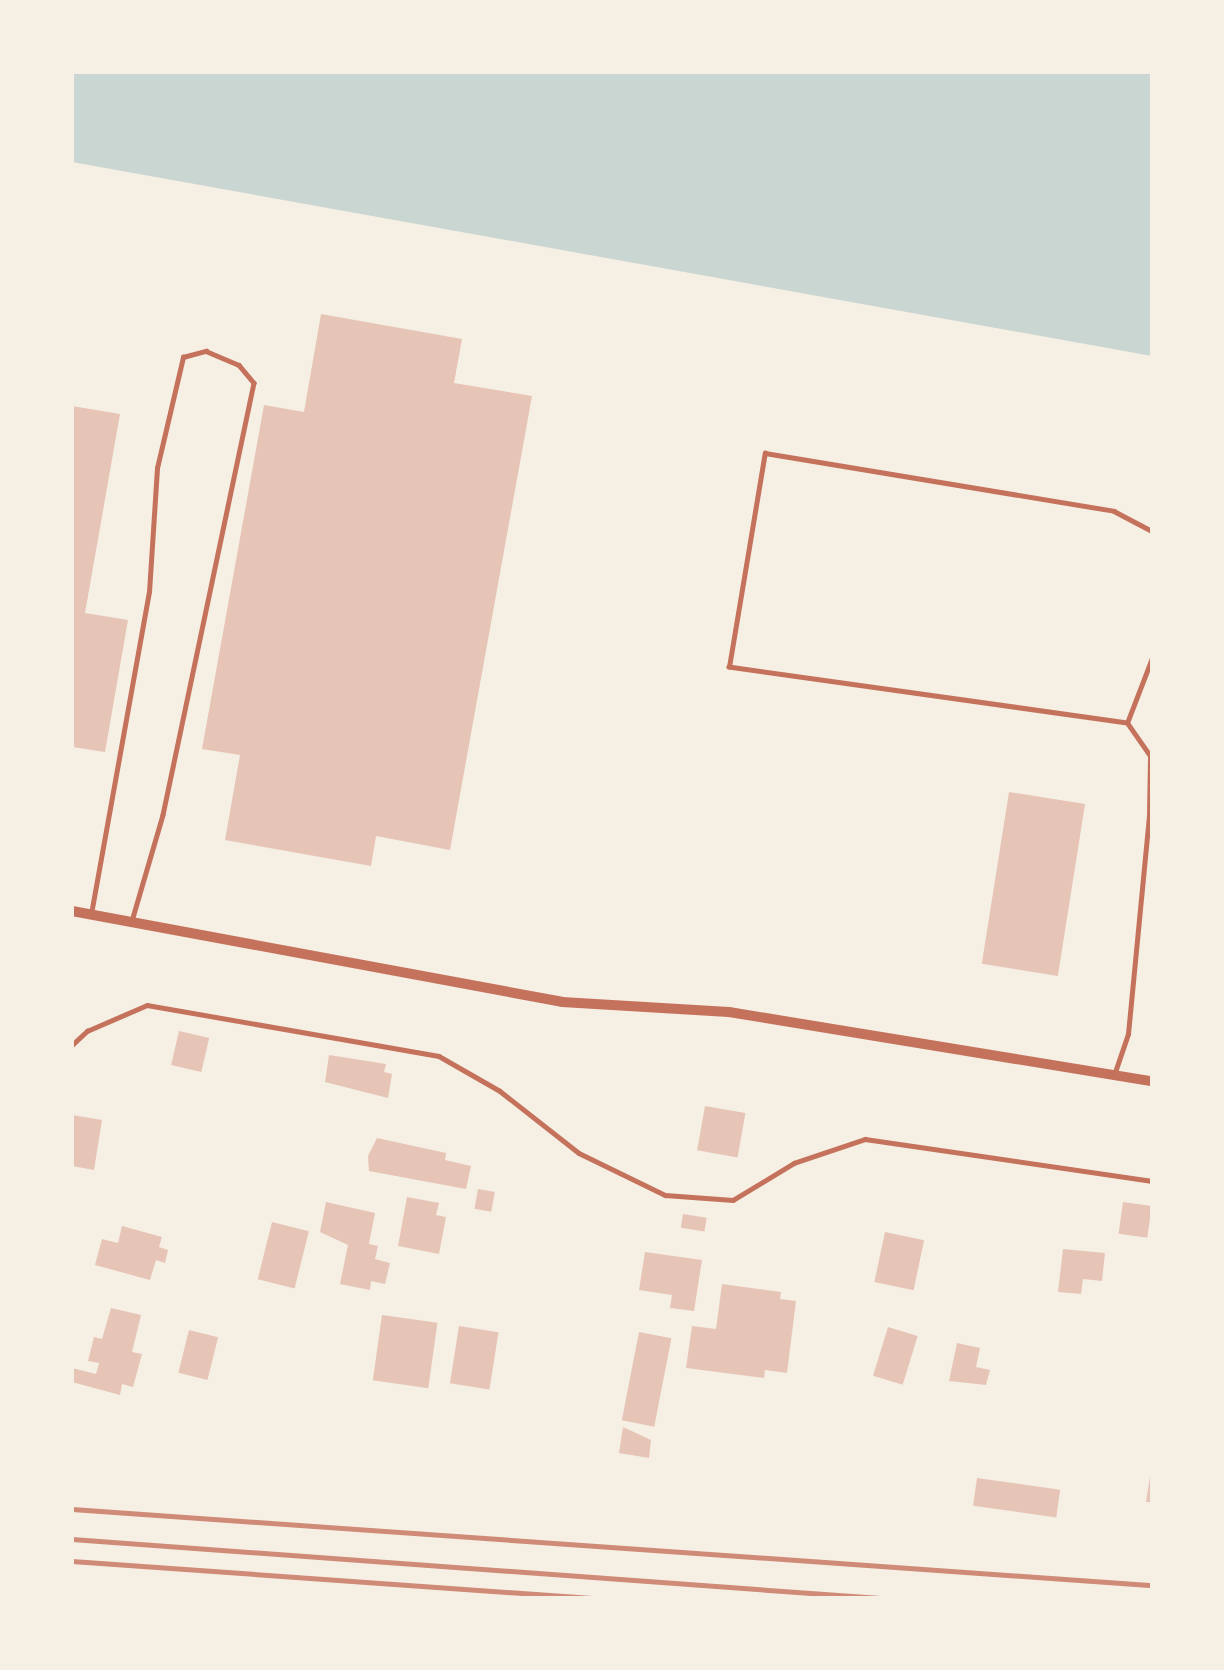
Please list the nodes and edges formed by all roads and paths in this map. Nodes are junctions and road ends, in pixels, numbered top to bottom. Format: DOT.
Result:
graph roads {
  1 [pos="1152,531"];
  2 [pos="1152,658"];
  3 [pos="1127,723"];
  4 [pos="72,911"];
  5 [pos="91,914"];
  6 [pos="132,923"];
  7 [pos="72,1045"];
  8 [pos="1114,1075"];
  9 [pos="1152,1081"];
  10 [pos="1152,1181"];
  1 -- 3 [label="lane"];
  2 -- 3 [label="lane"];
  3 -- 8 [label="lane"];
  4 -- 5 [label="street"];
  5 -- 6 [label="street"];
  5 -- 6 [label="lane"];
  6 -- 8 [label="street"];
  7 -- 10 [label="lane"];
  8 -- 9 [label="street"];
}
